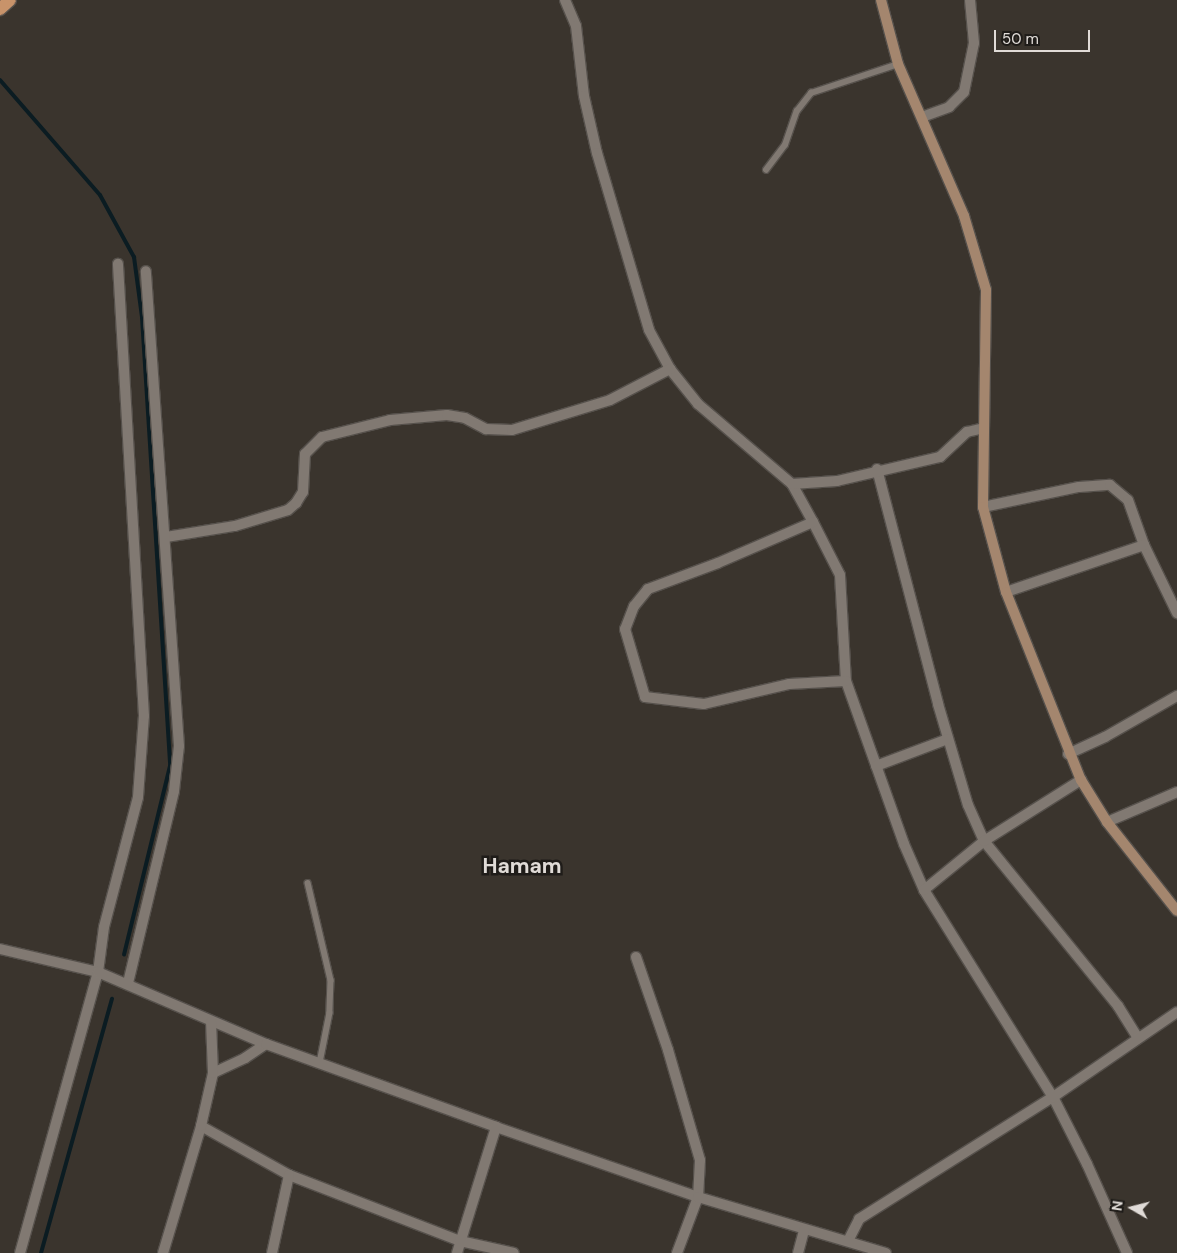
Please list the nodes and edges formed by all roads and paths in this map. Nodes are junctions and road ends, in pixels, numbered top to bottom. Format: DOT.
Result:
graph roads {
  1 [pos="10,0"];
  2 [pos="565,0"];
  3 [pos="881,0"];
  4 [pos="970,0"];
  5 [pos="0,9"];
  6 [pos="898,64"];
  7 [pos="922,117"];
  8 [pos="766,170"];
  9 [pos="118,264"];
  10 [pos="146,271"];
  11 [pos="670,369"];
  12 [pos="984,428"];
  13 [pos="877,469"];
  14 [pos="792,484"];
  15 [pos="982,507"];
  16 [pos="813,522"];
  17 [pos="166,538"];
  18 [pos="1144,544"];
  19 [pos="1006,592"];
  20 [pos="1177,613"];
  21 [pos="846,681"];
  22 [pos="1177,696"];
  23 [pos="948,739"];
  24 [pos="1068,754"];
  25 [pos="876,766"];
  26 [pos="1081,780"];
  27 [pos="1177,792"];
  28 [pos="1107,822"];
  29 [pos="984,841"];
  30 [pos="308,883"];
  31 [pos="924,890"];
  32 [pos="1177,911"];
  33 [pos="0,949"];
  34 [pos="636,957"];
  35 [pos="98,972"];
  36 [pos="128,983"];
  37 [pos="1177,1012"];
  38 [pos="211,1022"];
  39 [pos="1136,1037"];
  40 [pos="266,1044"];
  41 [pos="320,1063"];
  42 [pos="213,1073"];
  43 [pos="1053,1097"];
  44 [pos="201,1126"];
  45 [pos="496,1127"];
  46 [pos="289,1175"];
  47 [pos="698,1196"];
  48 [pos="804,1230"];
  49 [pos="460,1241"];
  50 [pos="848,1241"];
  51 [pos="20,1253"];
  52 [pos="163,1253"];
  53 [pos="272,1253"];
  54 [pos="457,1253"];
  55 [pos="514,1253"];
  56 [pos="677,1253"];
  57 [pos="798,1253"];
  58 [pos="886,1253"];
  59 [pos="1127,1253"];
  1 -- 5 [label="main road"];
  2 -- 11 [label="street"];
  3 -- 6 [label="street"];
  4 -- 7 [label="street"];
  6 -- 7 [label="street"];
  6 -- 8 [label="lane"];
  7 -- 12 [label="street"];
  9 -- 35 [label="street"];
  10 -- 17 [label="street"];
  11 -- 14 [label="street"];
  11 -- 17 [label="street"];
  12 -- 13 [label="street"];
  12 -- 15 [label="street"];
  13 -- 14 [label="street"];
  13 -- 23 [label="street"];
  14 -- 16 [label="street"];
  15 -- 18 [label="street"];
  15 -- 19 [label="street"];
  16 -- 21 [label="street"];
  16 -- 21 [label="street"];
  17 -- 36 [label="street"];
  18 -- 19 [label="street"];
  18 -- 20 [label="street"];
  19 -- 24 [label="street"];
  21 -- 25 [label="street"];
  22 -- 24 [label="street"];
  23 -- 25 [label="street"];
  23 -- 29 [label="street"];
  24 -- 26 [label="street"];
  25 -- 31 [label="street"];
  26 -- 28 [label="street"];
  26 -- 29 [label="street"];
  27 -- 28 [label="street"];
  28 -- 32 [label="street"];
  29 -- 31 [label="street"];
  29 -- 39 [label="street"];
  30 -- 41 [label="lane"];
  31 -- 43 [label="street"];
  33 -- 35 [label="street"];
  34 -- 47 [label="street"];
  35 -- 36 [label="street"];
  35 -- 51 [label="street"];
  36 -- 38 [label="street"];
  37 -- 39 [label="street"];
  38 -- 40 [label="street"];
  38 -- 42 [label="street"];
  39 -- 43 [label="street"];
  40 -- 41 [label="street"];
  40 -- 42 [label="street"];
  41 -- 45 [label="street"];
  42 -- 44 [label="street"];
  43 -- 50 [label="street"];
  43 -- 59 [label="street"];
  44 -- 46 [label="street"];
  44 -- 52 [label="street"];
  45 -- 47 [label="street"];
  45 -- 49 [label="street"];
  46 -- 49 [label="street"];
  46 -- 53 [label="street"];
  47 -- 48 [label="street"];
  47 -- 56 [label="street"];
  48 -- 50 [label="street"];
  48 -- 57 [label="street"];
  49 -- 54 [label="street"];
  49 -- 55 [label="street"];
  50 -- 58 [label="street"];
}
